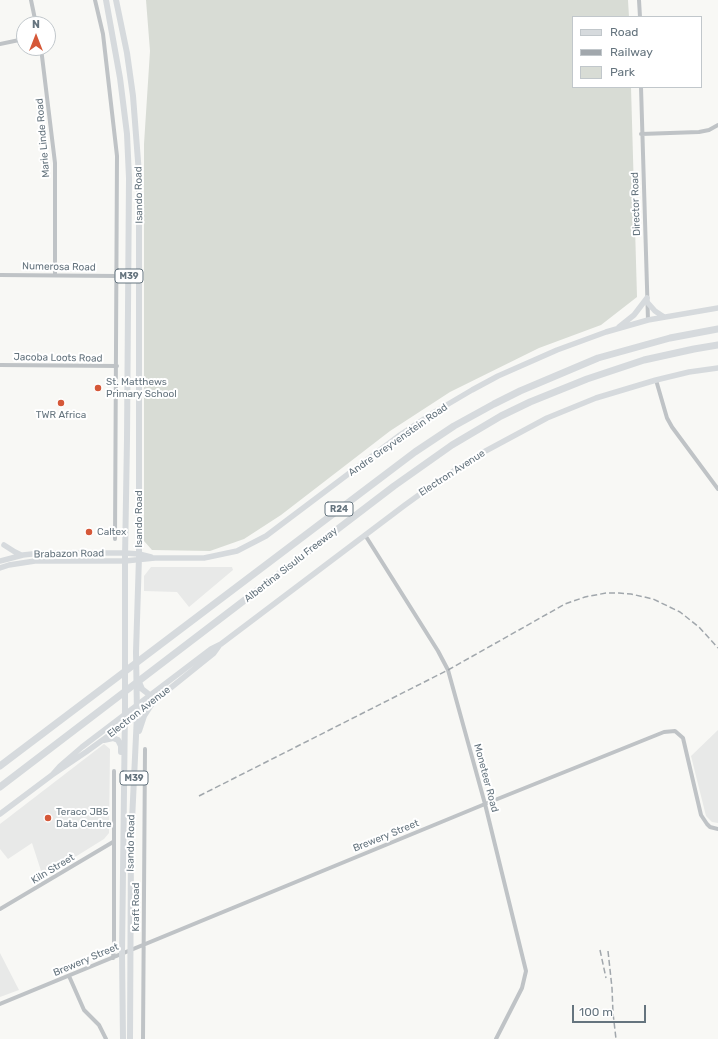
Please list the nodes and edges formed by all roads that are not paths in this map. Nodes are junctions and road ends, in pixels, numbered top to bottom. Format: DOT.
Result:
graph roads {
  1 [pos="30,0"];
  2 [pos="95,0"];
  3 [pos="106,0"];
  4 [pos="116,0"];
  5 [pos="639,0"];
  6 [pos="34,16"];
  7 [pos="640,16"];
  8 [pos="16,41"];
  9 [pos="0,44"];
  10 [pos="42,56"];
  11 [pos="641,88"];
  12 [pos="718,125"];
  13 [pos="641,134"];
  14 [pos="0,275"];
  15 [pos="55,275"];
  16 [pos="117,276"];
  17 [pos="647,300"];
  18 [pos="718,308"];
  19 [pos="664,317"];
  20 [pos="648,320"];
  21 [pos="718,329"];
  22 [pos="614,330"];
  23 [pos="718,345"];
  24 [pos="0,365"];
  25 [pos="117,366"];
  26 [pos="718,368"];
  27 [pos="656,380"];
  28 [pos="718,489"];
  29 [pos="365,535"];
  30 [pos="115,539"];
  31 [pos="4,545"];
  32 [pos="125,554"];
  33 [pos="23,555"];
  34 [pos="139,557"];
  35 [pos="0,561"];
  36 [pos="125,561"];
  37 [pos="0,568"];
  38 [pos="191,668"];
  39 [pos="136,677"];
  40 [pos="149,694"];
  41 [pos="153,702"];
  42 [pos="137,703"];
  43 [pos="125,712"];
  44 [pos="137,714"];
  45 [pos="125,723"];
  46 [pos="104,740"];
  47 [pos="136,742"];
  48 [pos="145,749"];
  49 [pos="0,766"];
  50 [pos="124,766"];
  51 [pos="114,771"];
  52 [pos="52,775"];
  53 [pos="0,787"];
  54 [pos="485,804"];
  55 [pos="0,814"];
  56 [pos="718,829"];
  57 [pos="113,842"];
  58 [pos="0,909"];
  59 [pos="144,944"];
  60 [pos="131,950"];
  61 [pos="122,954"];
  62 [pos="113,958"];
  63 [pos="69,976"];
  64 [pos="0,1004"];
  65 [pos="106,1039"];
  66 [pos="123,1039"];
  67 [pos="130,1039"];
  68 [pos="143,1039"];
  69 [pos="496,1039"];
  1 -- 6 [label="street"];
  2 -- 16 [label="street, Isando Road"];
  3 -- 32 [label="main road, Isando Road / M39"];
  4 -- 34 [label="main road, Isando Road / M39"];
  5 -- 7 [label="street"];
  8 -- 9 [label="street"];
  10 -- 15 [label="street, Marie Linde Road"];
  11 -- 13 [label="street, Director Road"];
  12 -- 13 [label="street"];
  13 -- 17 [label="street, Director Road"];
  14 -- 15 [label="street, Numerosa Road"];
  15 -- 16 [label="street, Numerosa Road"];
  16 -- 25 [label="street, Isando Road"];
  17 -- 19 [label="main road"];
  17 -- 20 [label="street, Director Road"];
  17 -- 22 [label="main road"];
  18 -- 19 [label="main road, Andre Greyvenstein Road"];
  19 -- 20 [label="main road, Andre Greyvenstein Road"];
  20 -- 22 [label="main road, Andre Greyvenstein Road"];
  21 -- 49 [label="highway, Albertina Sisulu Freeway / R24"];
  22 -- 34 [label="main road, Andre Greyvenstein Road"];
  23 -- 53 [label="highway, Albertina Sisulu Freeway / R24"];
  24 -- 25 [label="street, Jacoba Loots Road"];
  25 -- 30 [label="street, Isando Road"];
  26 -- 27 [label="main road, Electron Avenue"];
  27 -- 28 [label="street"];
  27 -- 29 [label="main road, Electron Avenue"];
  29 -- 38 [label="main road, Electron Avenue"];
  29 -- 54 [label="street, Moneteer Road"];
  31 -- 33 [label="main road"];
  32 -- 33 [label="main road, Brabazon Road"];
  32 -- 34 [label="main road, Brabazon Road"];
  32 -- 36 [label="main road, Isando Road / M39"];
  33 -- 35 [label="main road, Brabazon Road"];
  34 -- 36 [label="main road, Brabazon Road"];
  34 -- 39 [label="main road, Isando Road / M39"];
  36 -- 37 [label="main road, Brabazon Road"];
  36 -- 43 [label="main road, Isando Road / M39"];
  38 -- 40 [label="main road, Electron Avenue"];
  38 -- 41 [label="main road, Electron Avenue"];
  39 -- 40 [label="main road"];
  39 -- 42 [label="main road, Isando Road / M39"];
  40 -- 42 [label="main road, Electron Avenue"];
  41 -- 44 [label="main road, Electron Avenue"];
  41 -- 47 [label="main road"];
  42 -- 43 [label="main road, Electron Avenue"];
  42 -- 44 [label="main road, Isando Road / M39"];
  43 -- 45 [label="main road, Isando Road / M39"];
  43 -- 52 [label="main road, Electron Avenue"];
  44 -- 45 [label="main road, Electron Avenue"];
  44 -- 47 [label="main road, Isando Road / M39"];
  45 -- 46 [label="main road, Electron Avenue"];
  45 -- 50 [label="main road, Isando Road / M39"];
  46 -- 50 [label="main road"];
  46 -- 52 [label="main road, Electron Avenue"];
  47 -- 60 [label="main road, Isando Road / M39"];
  48 -- 59 [label="street, Kraft Road"];
  50 -- 61 [label="main road, Isando Road / M39"];
  51 -- 57 [label="street"];
  52 -- 55 [label="main road, Electron Avenue"];
  54 -- 56 [label="street, Brewery Street"];
  54 -- 59 [label="street, Brewery Street"];
  54 -- 69 [label="street, Moneteer Road"];
  57 -- 58 [label="street, Kiln Street"];
  57 -- 62 [label="street"];
  59 -- 60 [label="street, Brewery Street"];
  59 -- 68 [label="street"];
  60 -- 61 [label="street, Brewery Street"];
  60 -- 67 [label="main road, Isando Road / M39"];
  61 -- 62 [label="street, Brewery Street"];
  61 -- 66 [label="main road, Isando Road / M39"];
  62 -- 63 [label="street, Brewery Street"];
  63 -- 64 [label="street, Brewery Street"];
  63 -- 65 [label="street"];
}
